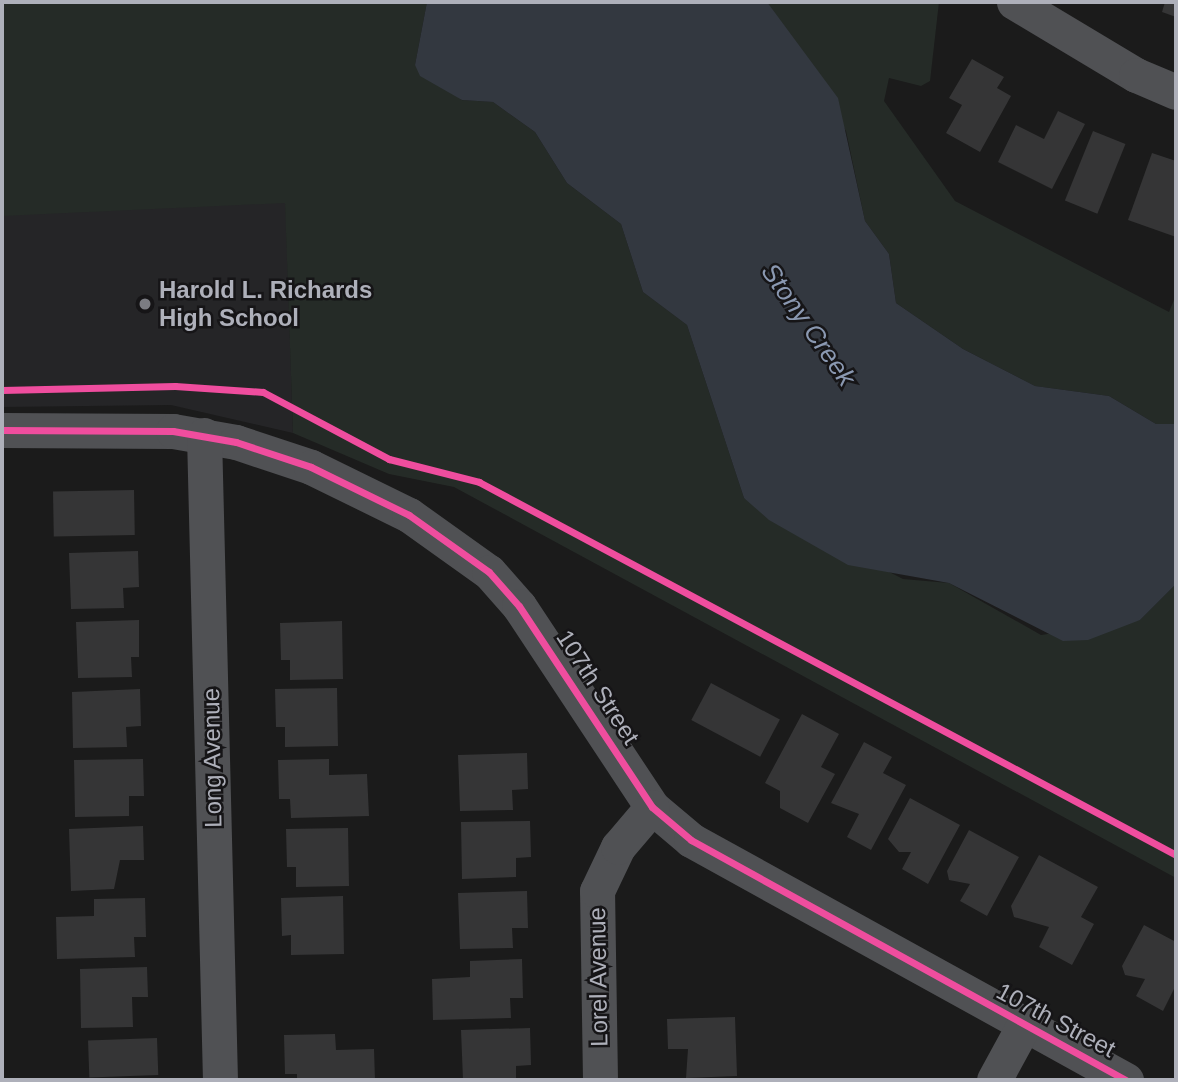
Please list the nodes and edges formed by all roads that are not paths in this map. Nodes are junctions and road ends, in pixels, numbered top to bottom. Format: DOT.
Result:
graph roads {
  1 [pos="1014,2"];
  2 [pos="1176,92"];
  3 [pos="2,430"];
  4 [pos="204,435"];
  5 [pos="652,807"];
  6 [pos="1024,1025"];
  7 [pos="220,1080"];
  8 [pos="600,1080"];
  9 [pos="994,1080"];
  10 [pos="1126,1080"];
  1 -- 2 [label="street"];
  3 -- 4 [label="street, 107th Street"];
  4 -- 5 [label="street, 107th Street"];
  4 -- 7 [label="street, Long Avenue"];
  5 -- 6 [label="street, 107th Street"];
  5 -- 8 [label="street, Lorel Avenue"];
  6 -- 9 [label="street"];
  6 -- 10 [label="street, 107th Street"];
}
